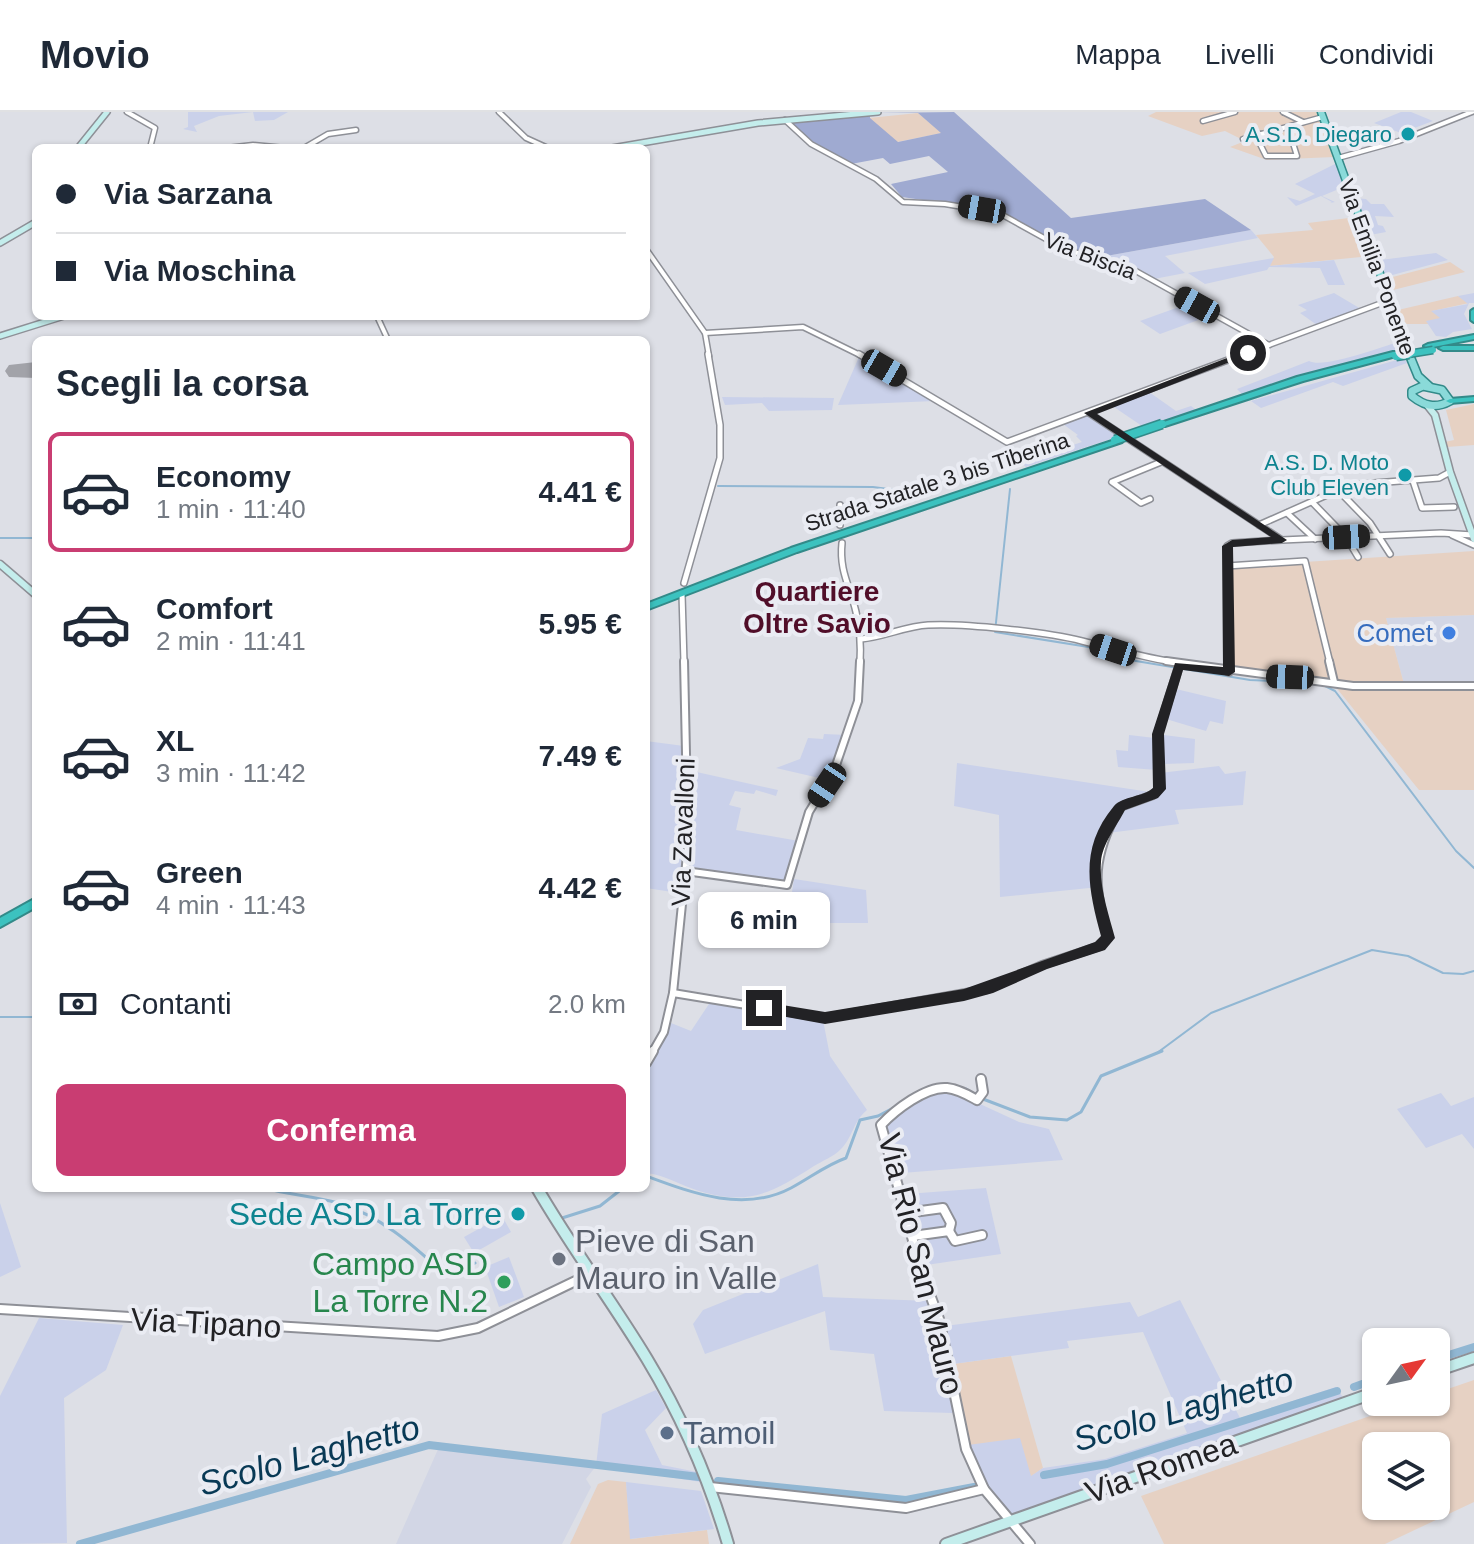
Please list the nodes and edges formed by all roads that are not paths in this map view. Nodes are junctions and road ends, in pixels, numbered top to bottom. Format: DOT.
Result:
graph roads {
  1 [pos="107,112"];
  2 [pos="127,112"];
  3 [pos="499,112"];
  4 [pos="878,112"];
  5 [pos="1235,112"];
  6 [pos="1283,112"];
  7 [pos="1471,112"];
  8 [pos="1317,119"];
  9 [pos="785,120"];
  10 [pos="1203,121"];
  11 [pos="356,130"];
  12 [pos="1259,135"];
  13 [pos="1243,139"];
  14 [pos="81,144"];
  15 [pos="151,144"];
  16 [pos="311,144"];
  17 [pos="539,144"];
  18 [pos="637,144"];
  19 [pos="1338,158"];
  20 [pos="32,226"];
  21 [pos="0,243"];
  22 [pos="650,255"];
  23 [pos="1390,300"];
  24 [pos="1474,311"];
  25 [pos="51,320"];
  26 [pos="1474,320"];
  27 [pos="705,333"];
  28 [pos="0,336"];
  29 [pos="1474,338"];
  30 [pos="1269,345"];
  31 [pos="1430,348"];
  32 [pos="1474,348"];
  33 [pos="1418,376"];
  34 [pos="1429,386"];
  35 [pos="1417,387"];
  36 [pos="1450,399"];
  37 [pos="1474,399"];
  38 [pos="1427,405"];
  39 [pos="1439,406"];
  40 [pos="1089,413"];
  41 [pos="1435,415"];
  42 [pos="1161,462"];
  43 [pos="1438,479"];
  44 [pos="1453,480"];
  45 [pos="1413,481"];
  46 [pos="1361,484"];
  47 [pos="1150,499"];
  48 [pos="1312,502"];
  49 [pos="840,505"];
  50 [pos="1454,507"];
  51 [pos="1287,513"];
  52 [pos="840,525"];
  53 [pos="1259,525"];
  54 [pos="1472,533"];
  55 [pos="1378,535"];
  56 [pos="1461,535"];
  57 [pos="1346,537"];
  58 [pos="1315,539"];
  59 [pos="1282,540"];
  60 [pos="842,543"];
  61 [pos="1390,554"];
  62 [pos="1358,557"];
  63 [pos="0,564"];
  64 [pos="1227,566"];
  65 [pos="684,583"];
  66 [pos="32,592"];
  67 [pos="682,594"];
  68 [pos="650,603"];
  69 [pos="861,639"];
  70 [pos="1178,668"];
  71 [pos="1229,672"];
  72 [pos="1334,682"];
  73 [pos="1474,686"];
  74 [pos="685,871"];
  75 [pos="32,901"];
  76 [pos="0,920"];
  77 [pos="673,993"];
  78 [pos="650,1056"];
  79 [pos="981,1079"];
  80 [pos="539,1192"];
  81 [pos="906,1213"];
  82 [pos="949,1231"];
  83 [pos="982,1235"];
  84 [pos="913,1236"];
  85 [pos="590,1274"];
  86 [pos="0,1309"];
  87 [pos="1474,1358"];
  88 [pos="1450,1366"];
  89 [pos="1362,1397"];
  90 [pos="710,1487"];
  91 [pos="984,1489"];
  92 [pos="1010,1521"];
  93 [pos="728,1544"];
  94 [pos="946,1544"];
  95 [pos="1030,1544"];
  1 -- 14 [label="main road"];
  2 -- 15 [label="street"];
  3 -- 17 [label="street"];
  4 -- 9 [label="main road"];
  5 -- 10 [label="street"];
  6 -- 8 [label="street"];
  7 -- 19 [label="street"];
  8 -- 12 [label="street"];
  8 -- 19 [label="main road, Via Emilia Ponente"];
  9 -- 18 [label="main road"];
  9 -- 30 [label="street, Via Biscia"];
  11 -- 16 [label="street"];
  12 -- 12 [label="street"];
  12 -- 13 [label="street"];
  19 -- 23 [label="main road, Via Emilia Ponente"];
  20 -- 21 [label="main road"];
  22 -- 27 [label="street"];
  23 -- 30 [label="street"];
  23 -- 33 [label="main road, Via Emilia Ponente"];
  24 -- 26 [label="highway"];
  25 -- 28 [label="main road"];
  27 -- 40 [label="street"];
  27 -- 65 [label="street"];
  29 -- 31 [label="highway"];
  30 -- 40 [label="street"];
  31 -- 32 [label="highway"];
  31 -- 68 [label="highway, Strada Statale 3 bis Tiberina, bridge"];
  33 -- 34 [label="main road, Via Emilia Ponente"];
  33 -- 35 [label="main road, Via Emilia Ponente"];
  34 -- 35 [label="main road"];
  34 -- 36 [label="main road, Via Emilia Ponente"];
  35 -- 38 [label="main road"];
  36 -- 37 [label="highway"];
  36 -- 39 [label="main road"];
  38 -- 39 [label="main road"];
  38 -- 41 [label="main road"];
  39 -- 41 [label="main road"];
  40 -- 42 [label="street"];
  41 -- 44 [label="main road"];
  42 -- 47 [label="street"];
  42 -- 53 [label="street"];
  43 -- 44 [label="street"];
  43 -- 44 [label="street"];
  43 -- 45 [label="street"];
  44 -- 54 [label="main road"];
  45 -- 46 [label="street"];
  45 -- 50 [label="street"];
  48 -- 51 [label="street"];
  48 -- 55 [label="street"];
  48 -- 57 [label="street"];
  49 -- 52 [label="street"];
  51 -- 53 [label="street"];
  51 -- 58 [label="street"];
  53 -- 59 [label="street"];
  54 -- 56 [label="street"];
  54 -- 56 [label="street"];
  55 -- 56 [label="street"];
  55 -- 57 [label="street"];
  55 -- 61 [label="street"];
  57 -- 58 [label="street"];
  57 -- 62 [label="street"];
  58 -- 59 [label="street"];
  59 -- 64 [label="street"];
  60 -- 69 [label="street"];
  63 -- 66 [label="main road"];
  64 -- 71 [label="street"];
  64 -- 72 [label="street"];
  67 -- 74 [label="street, Via Zavalloni"];
  69 -- 70 [label="street"];
  69 -- 74 [label="street"];
  70 -- 71 [label="street"];
  70 -- 77 [label="street"];
  71 -- 72 [label="street"];
  72 -- 73 [label="street"];
  74 -- 77 [label="street, Via Zavalloni"];
  75 -- 76 [label="highway"];
  77 -- 78 [label="street, Via Zavalloni"];
  79 -- 81 [label="street, Via Rio San Mauro"];
  80 -- 85 [label="main road"];
  81 -- 82 [label="street"];
  81 -- 84 [label="street, Via Rio San Mauro"];
  82 -- 83 [label="street"];
  82 -- 84 [label="street"];
  84 -- 91 [label="street, Via Rio San Mauro"];
  85 -- 86 [label="street, Via Tipano"];
  85 -- 90 [label="main road"];
  87 -- 88 [label="main road"];
  89 -- 92 [label="main road, Via Romea"];
  90 -- 91 [label="street"];
  90 -- 93 [label="main road"];
  91 -- 92 [label="street, Via Rio San Mauro"];
  92 -- 94 [label="main road, Via Romea"];
  92 -- 95 [label="street, Via Rio San Mauro"];
}
